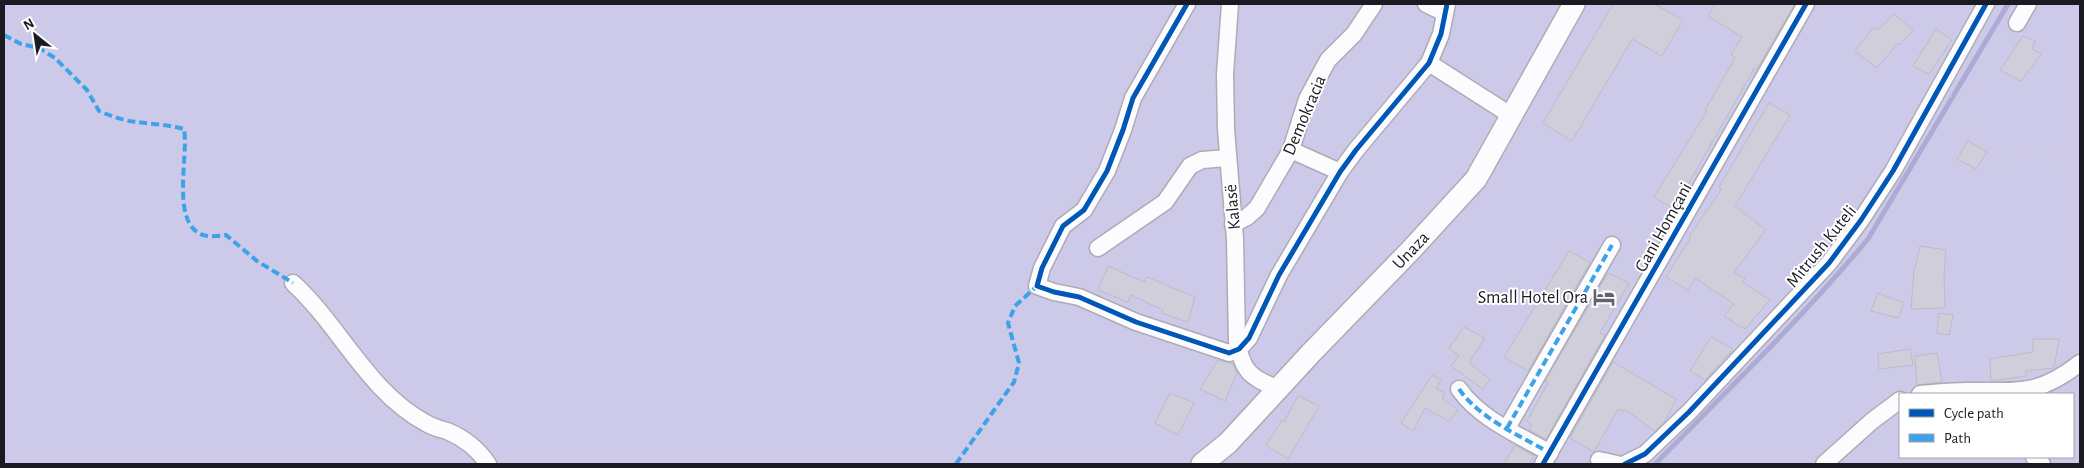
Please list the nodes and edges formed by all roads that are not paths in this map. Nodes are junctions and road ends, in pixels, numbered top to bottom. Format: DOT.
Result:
graph roads {
  1 [pos="1187,4"];
  2 [pos="1230,4"];
  3 [pos="1374,4"];
  4 [pos="1426,4"];
  5 [pos="1574,4"];
  6 [pos="1806,4"];
  7 [pos="1986,4"];
  8 [pos="2028,4"];
  9 [pos="1446,9"];
  10 [pos="2018,23"];
  11 [pos="1429,63"];
  12 [pos="1512,116"];
  13 [pos="1291,150"];
  14 [pos="1228,158"];
  15 [pos="1340,172"];
  16 [pos="1233,224"];
  17 [pos="1612,245"];
  18 [pos="1098,248"];
  19 [pos="293,283"];
  20 [pos="1239,349"];
  21 [pos="2080,363"];
  22 [pos="1280,389"];
  23 [pos="1459,389"];
  24 [pos="1936,393"];
  25 [pos="2013,393"];
  26 [pos="1899,401"];
  27 [pos="1507,428"];
  28 [pos="1546,459"];
  29 [pos="1599,460"];
  30 [pos="488,464"];
  31 [pos="1202,464"];
  32 [pos="1625,464"];
  33 [pos="1824,464"];
  1 -- 20 [label="street"];
  2 -- 14 [label="street, Kalasë"];
  3 -- 13 [label="street, Demokracia"];
  4 -- 9 [label="street"];
  5 -- 12 [label="main road, Unaza"];
  6 -- 28 [label="street, Gani Homçani"];
  7 -- 32 [label="street, Mitrush Kuteli"];
  8 -- 10 [label="street"];
  9 -- 11 [label="street"];
  11 -- 12 [label="street"];
  11 -- 15 [label="street"];
  12 -- 22 [label="main road, Unaza"];
  13 -- 15 [label="street"];
  13 -- 16 [label="street, Demokracia"];
  14 -- 16 [label="street, Kalasë"];
  14 -- 18 [label="street"];
  15 -- 20 [label="street"];
  16 -- 20 [label="street, Kalasë"];
  17 -- 27 [label="street"];
  19 -- 30 [label="street"];
  20 -- 22 [label="street, Kalasë"];
  21 -- 25 [label="street"];
  22 -- 31 [label="main road, Unaza"];
  23 -- 27 [label="street"];
  24 -- 25 [label="street"];
  26 -- 33 [label="street"];
  27 -- 28 [label="street"];
  29 -- 32 [label="street, Mitrush Kuteli"];
}
